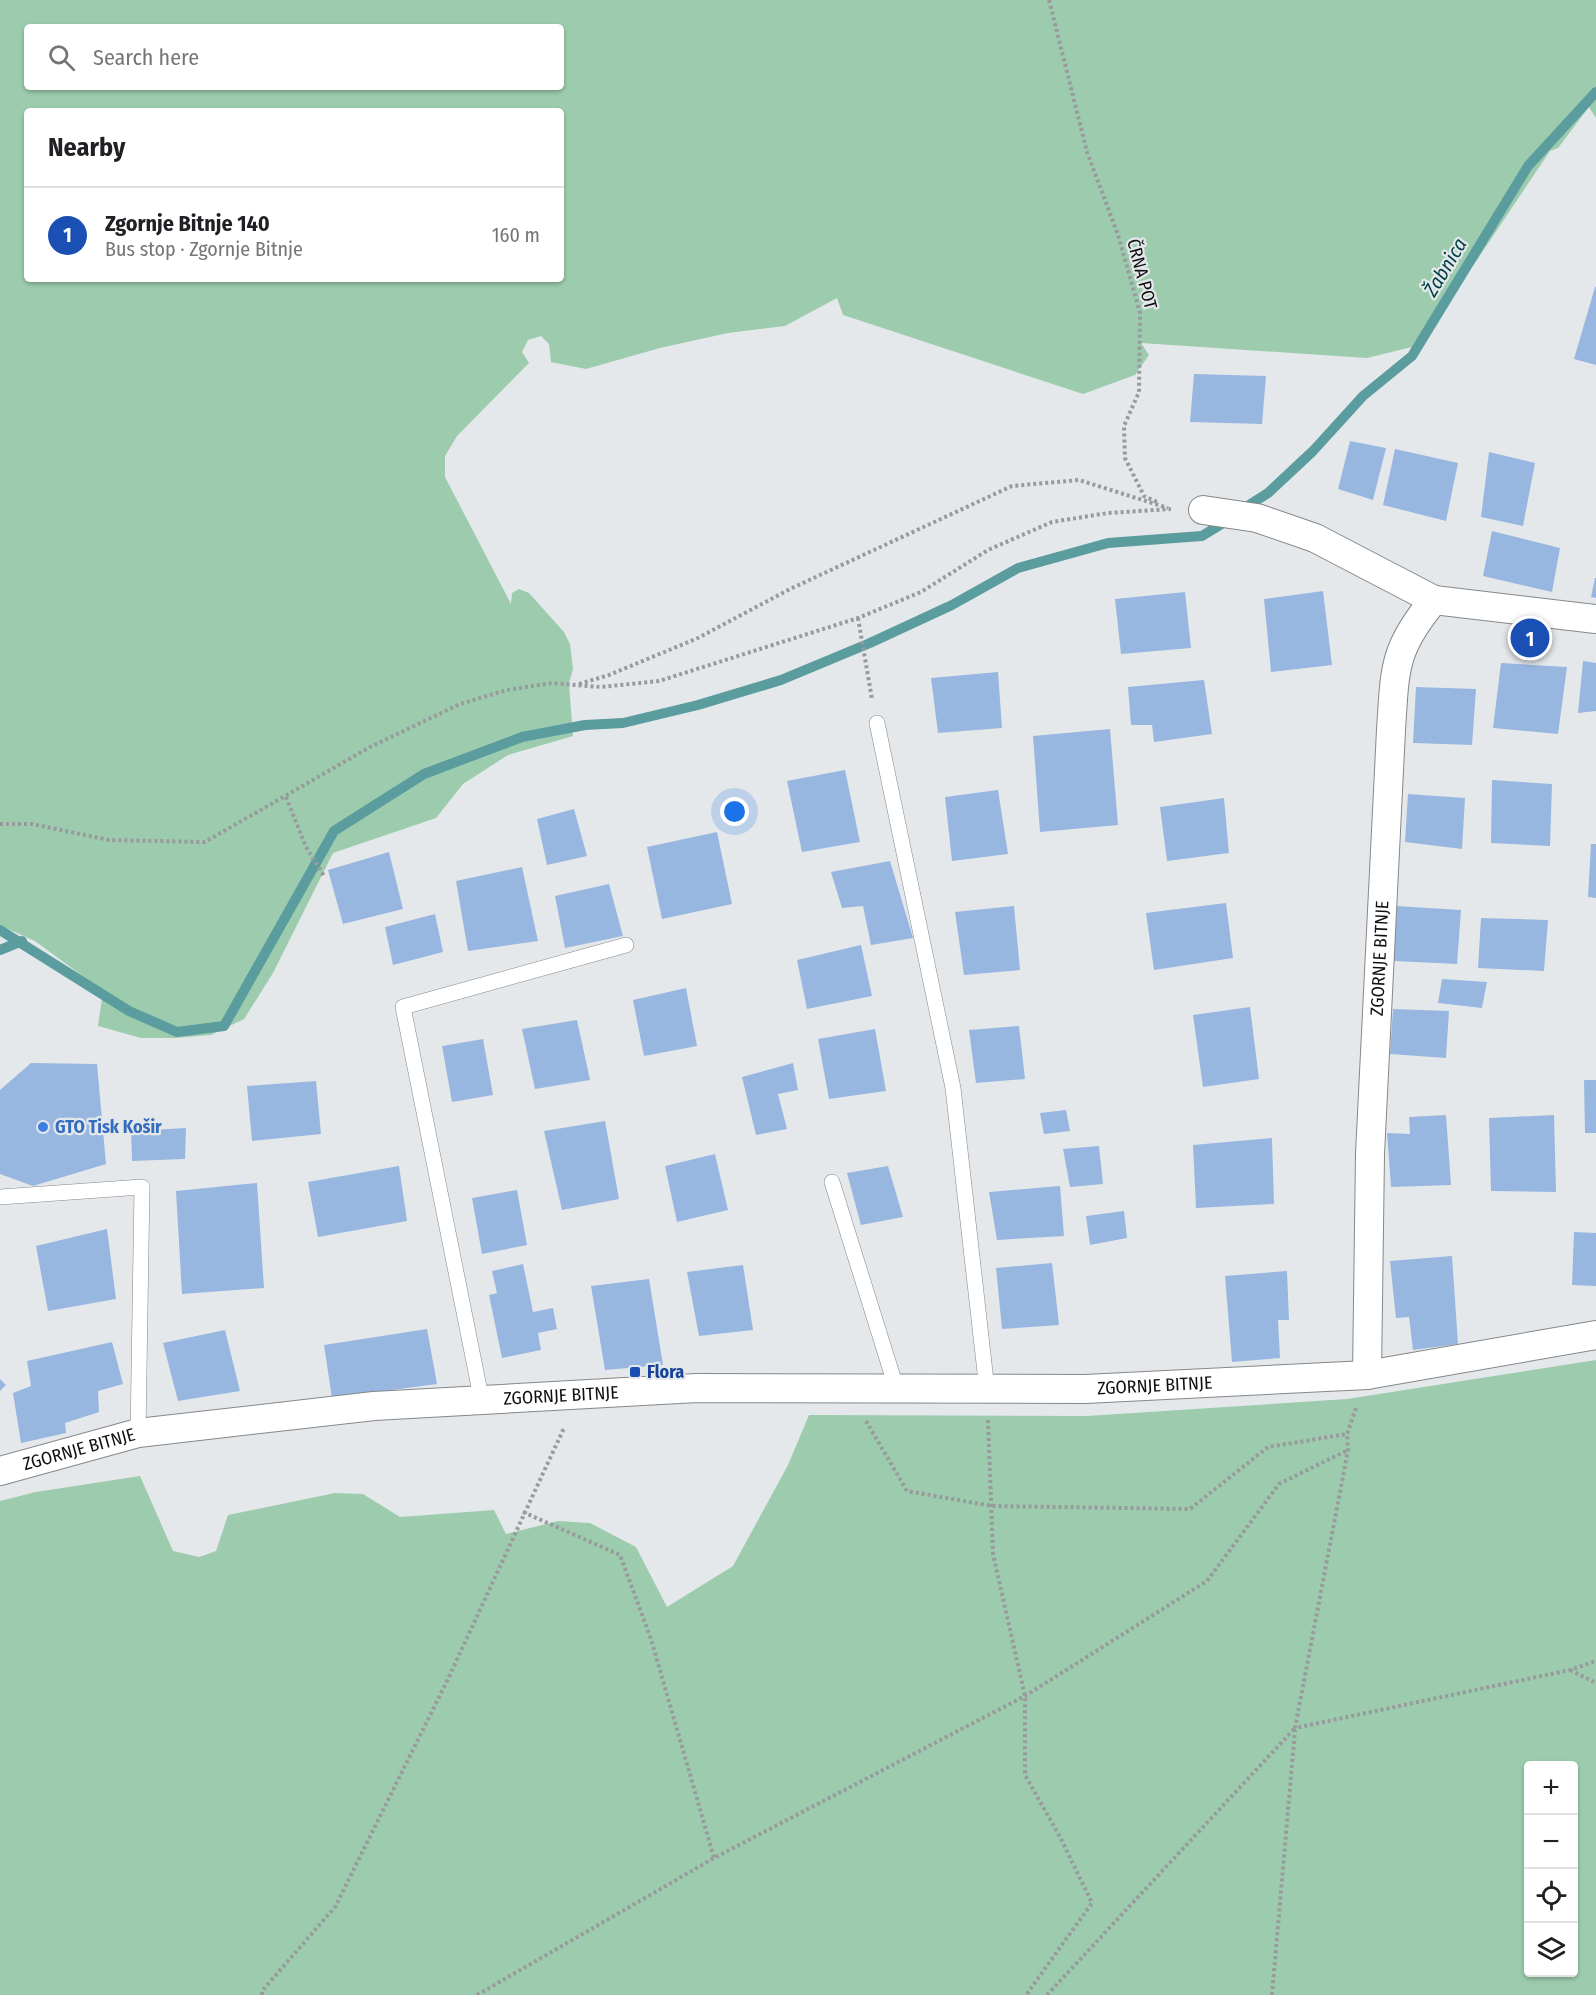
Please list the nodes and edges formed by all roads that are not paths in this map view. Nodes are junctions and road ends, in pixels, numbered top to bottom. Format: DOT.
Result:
graph roads {
  1 [pos="1203,510"];
  2 [pos="1434,600"];
  3 [pos="1596,619"];
  4 [pos="878,723"];
  5 [pos="626,945"];
  6 [pos="832,1182"];
  7 [pos="0,1197"];
  8 [pos="1596,1335"];
  9 [pos="1367,1375"];
  10 [pos="896,1387"];
  11 [pos="987,1390"];
  12 [pos="482,1402"];
  13 [pos="138,1432"];
  14 [pos="0,1471"];
  1 -- 2 [label="street"];
  2 -- 3 [label="street"];
  2 -- 9 [label="street, ZGORNJE BITNJE"];
  4 -- 11 [label="lane"];
  5 -- 12 [label="lane"];
  6 -- 10 [label="lane"];
  7 -- 13 [label="lane"];
  8 -- 9 [label="street"];
  9 -- 11 [label="street, ZGORNJE BITNJE"];
  10 -- 11 [label="street, ZGORNJE BITNJE"];
  10 -- 12 [label="street, ZGORNJE BITNJE"];
  12 -- 13 [label="street, ZGORNJE BITNJE"];
  13 -- 14 [label="street, ZGORNJE BITNJE"];
}
